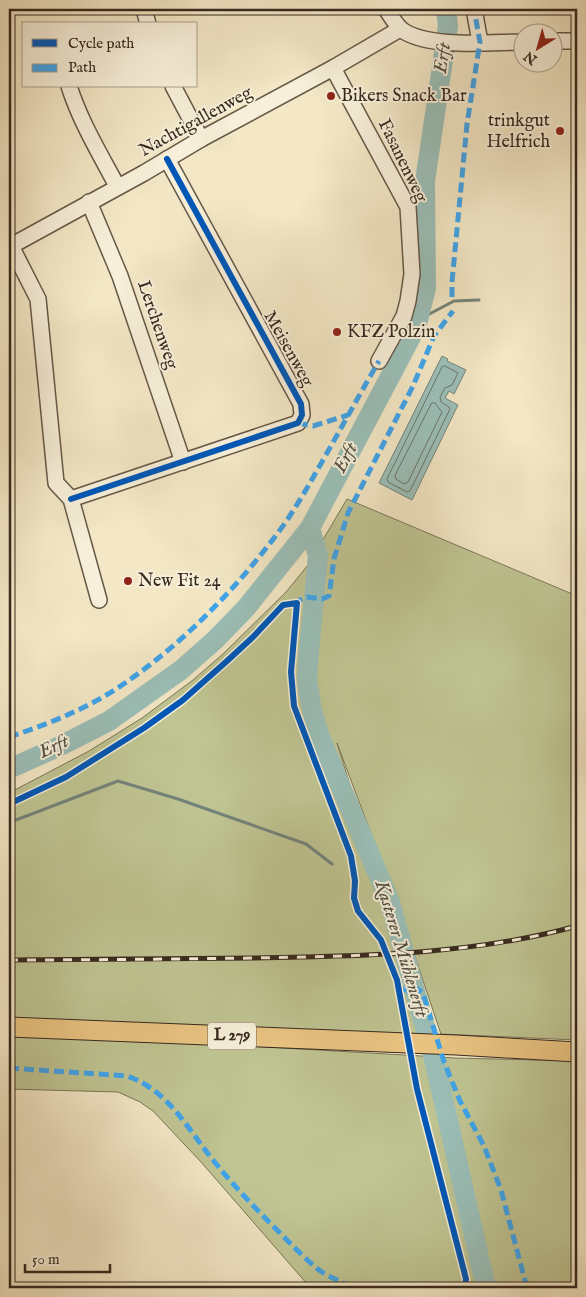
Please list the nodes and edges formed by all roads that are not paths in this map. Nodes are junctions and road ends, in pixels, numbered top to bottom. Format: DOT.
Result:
graph roads {
  1 [pos="144,9"];
  2 [pos="386,9"];
  3 [pos="474,9"];
  4 [pos="147,22"];
  5 [pos="400,29"];
  6 [pos="564,41"];
  7 [pos="577,41"];
  8 [pos="473,42"];
  9 [pos="514,42"];
  10 [pos="333,68"];
  11 [pos="70,88"];
  12 [pos="174,88"];
  13 [pos="201,139"];
  14 [pos="167,159"];
  15 [pos="118,186"];
  16 [pos="89,202"];
  17 [pos="10,246"];
  18 [pos="379,361"];
  19 [pos="183,462"];
  20 [pos="71,499"];
  21 [pos="99,600"];
  22 [pos="9,1027"];
  23 [pos="577,1052"];
  1 -- 4 [label="street"];
  2 -- 5 [label="street"];
  3 -- 8 [label="street"];
  5 -- 8 [label="street"];
  5 -- 10 [label="street, Nachtigallenweg"];
  6 -- 7 [label="street"];
  8 -- 9 [label="street"];
  10 -- 13 [label="street, Nachtigallenweg"];
  10 -- 18 [label="street, Fasanenweg"];
  11 -- 15 [label="street"];
  12 -- 13 [label="street"];
  13 -- 14 [label="street, Nachtigallenweg"];
  14 -- 15 [label="street, Nachtigallenweg"];
  14 -- 19 [label="street, Meisenweg"];
  15 -- 16 [label="street, Nachtigallenweg"];
  16 -- 17 [label="street, Nachtigallenweg"];
  16 -- 19 [label="street, Lerchenweg"];
  17 -- 20 [label="street"];
  19 -- 20 [label="street, Meisenweg"];
  20 -- 21 [label="street"];
  22 -- 23 [label="main road, L 279"];
}
